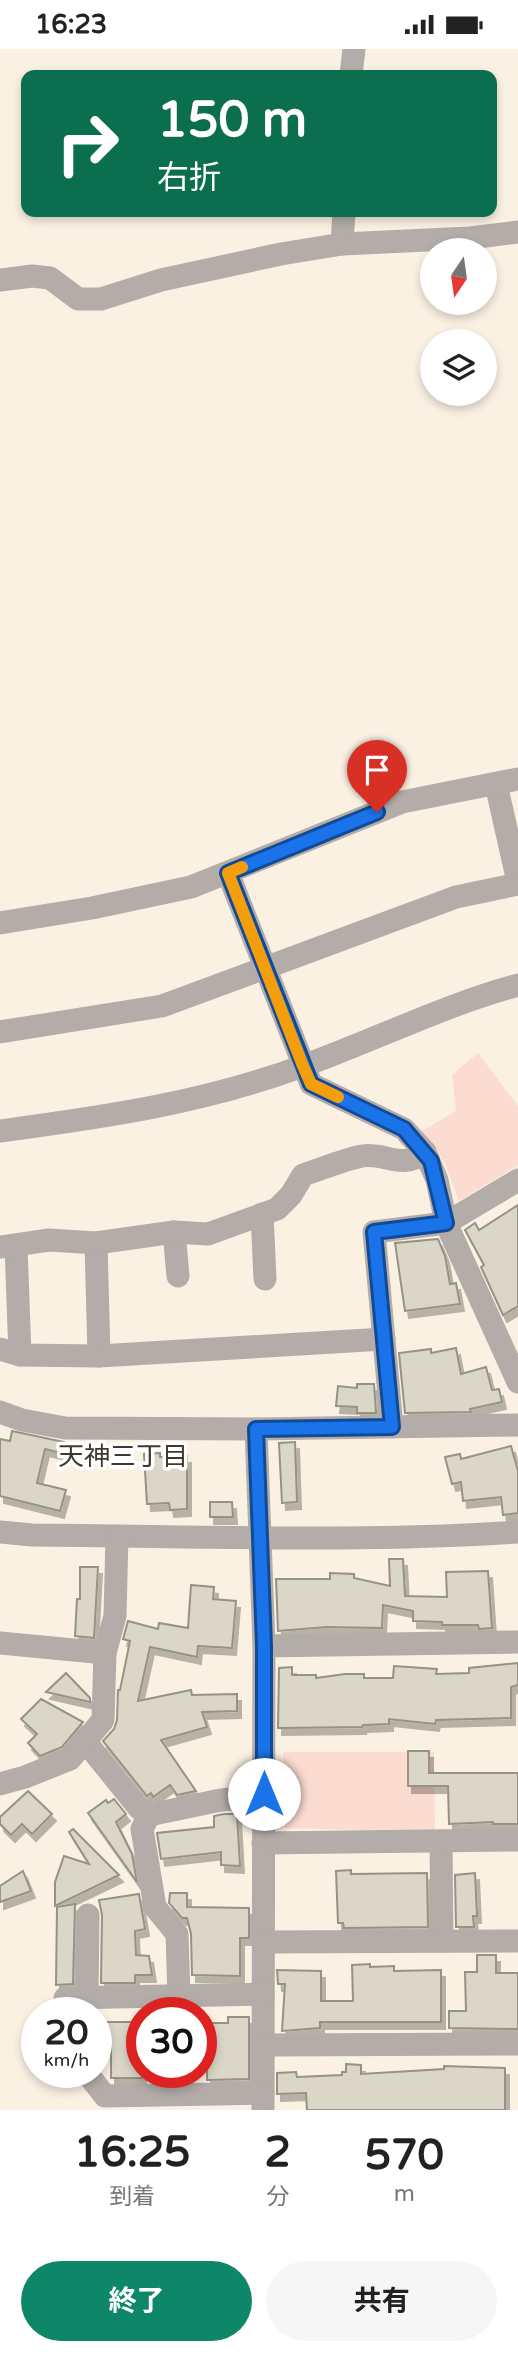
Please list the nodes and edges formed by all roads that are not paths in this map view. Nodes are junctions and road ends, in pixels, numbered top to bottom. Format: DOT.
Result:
graph roads {
  1 [pos="354,49"];
  2 [pos="352,70"];
  3 [pos="344,217"];
  4 [pos="518,232"];
  5 [pos="342,244"];
  6 [pos="0,280"];
  7 [pos="507,782"];
  8 [pos="228,873"];
  9 [pos="518,883"];
  10 [pos="0,923"];
  11 [pos="265,967"];
  12 [pos="518,985"];
  13 [pos="0,1032"];
  14 [pos="303,1066"];
  15 [pos="0,1131"];
  16 [pos="425,1152"];
  17 [pos="518,1180"];
  18 [pos="262,1214"];
  19 [pos="446,1223"];
  20 [pos="174,1232"];
  21 [pos="96,1243"];
  22 [pos="8,1246"];
  23 [pos="178,1276"];
  24 [pos="265,1279"];
  25 [pos="384,1339"];
  26 [pos="10,1352"];
  27 [pos="99,1356"];
  28 [pos="518,1382"];
  29 [pos="0,1412"];
  30 [pos="518,1425"];
  31 [pos="392,1427"];
  32 [pos="256,1429"];
  33 [pos="0,1532"];
  34 [pos="518,1532"];
  35 [pos="117,1535"];
  36 [pos="260,1537"];
  37 [pos="518,1642"];
  38 [pos="0,1643"];
  39 [pos="264,1646"];
  40 [pos="105,1653"];
  41 [pos="85,1741"];
  42 [pos="0,1784"];
  43 [pos="264,1794"];
  44 [pos="149,1815"];
  45 [pos="518,1840"];
  46 [pos="441,1841"];
  47 [pos="264,1843"];
  48 [pos="88,1915"];
  49 [pos="442,1941"];
  50 [pos="518,1941"];
  51 [pos="263,1942"];
  52 [pos="263,1994"];
  53 [pos="179,1996"];
  54 [pos="87,1997"];
  55 [pos="112,1997"];
  56 [pos="518,2044"];
  57 [pos="263,2045"];
  58 [pos="99,2088"];
  59 [pos="263,2101"];
  1 -- 2 [label="street"];
  3 -- 5 [label="street"];
  4 -- 5 [label="street"];
  5 -- 6 [label="street"];
  7 -- 8 [label="street"];
  7 -- 9 [label="street"];
  8 -- 10 [label="street"];
  8 -- 11 [label="street"];
  9 -- 11 [label="street"];
  11 -- 13 [label="street"];
  11 -- 14 [label="street"];
  12 -- 14 [label="street"];
  14 -- 15 [label="street"];
  14 -- 16 [label="street"];
  16 -- 18 [label="street"];
  16 -- 19 [label="street"];
  17 -- 19 [label="street"];
  18 -- 20 [label="street"];
  18 -- 24 [label="street"];
  19 -- 25 [label="street"];
  19 -- 28 [label="street"];
  20 -- 21 [label="street"];
  20 -- 23 [label="street"];
  21 -- 22 [label="street"];
  21 -- 27 [label="street"];
  22 -- 26 [label="street"];
  25 -- 27 [label="street"];
  25 -- 31 [label="street"];
  26 -- 27 [label="street"];
  29 -- 32 [label="street"];
  30 -- 31 [label="street"];
  31 -- 32 [label="street"];
  32 -- 36 [label="street"];
  33 -- 35 [label="street"];
  34 -- 36 [label="street"];
  35 -- 36 [label="street"];
  35 -- 40 [label="street"];
  36 -- 39 [label="street"];
  37 -- 39 [label="street"];
  38 -- 40 [label="street"];
  39 -- 43 [label="street"];
  40 -- 41 [label="street"];
  41 -- 42 [label="street"];
  41 -- 44 [label="street"];
  43 -- 44 [label="street"];
  43 -- 47 [label="street"];
  44 -- 53 [label="street"];
  45 -- 46 [label="street"];
  46 -- 47 [label="street"];
  46 -- 49 [label="street"];
  47 -- 51 [label="street"];
  48 -- 54 [label="street"];
  49 -- 50 [label="street"];
  49 -- 51 [label="street"];
  51 -- 52 [label="street"];
  52 -- 53 [label="street"];
  52 -- 57 [label="street"];
  53 -- 55 [label="street"];
  56 -- 57 [label="street"];
  57 -- 59 [label="street"];
  58 -- 59 [label="street"];
}
